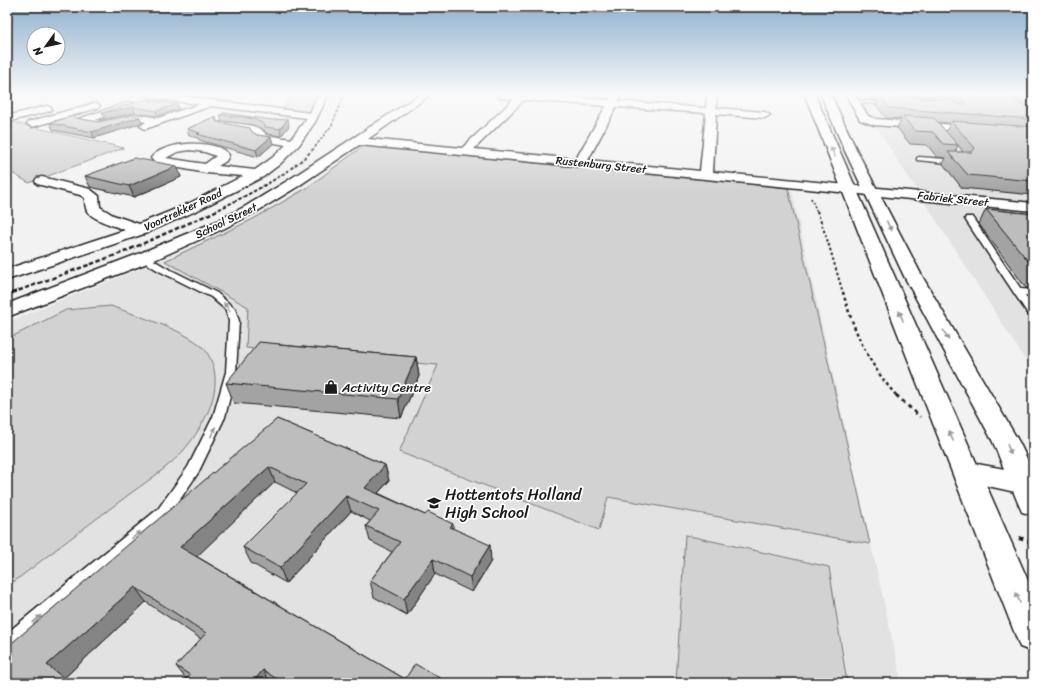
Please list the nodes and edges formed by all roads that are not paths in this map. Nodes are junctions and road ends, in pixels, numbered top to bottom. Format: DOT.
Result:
graph roads {
  1 [pos="141,127"];
  2 [pos="238,127"];
  3 [pos="307,127"];
  4 [pos="377,127"];
  5 [pos="490,127"];
  6 [pos="600,127"];
  7 [pos="710,127"];
  8 [pos="823,127"];
  9 [pos="840,127"];
  10 [pos="934,127"];
  11 [pos="937,127"];
  12 [pos="136,129"];
  13 [pos="1033,134"];
  14 [pos="943,138"];
  15 [pos="355,142"];
  16 [pos="295,143"];
  17 [pos="953,149"];
  18 [pos="464,152"];
  19 [pos="919,159"];
  20 [pos="962,160"];
  21 [pos="580,163"];
  22 [pos="206,169"];
  23 [pos="258,174"];
  24 [pos="706,175"];
  25 [pos="42,182"];
  26 [pos="848,188"];
  27 [pos="872,191"];
  28 [pos="1033,206"];
  29 [pos="968,219"];
  30 [pos="141,230"];
  31 [pos="144,258"];
  32 [pos="7,275"];
  33 [pos="1018,291"];
  34 [pos="1033,293"];
  35 [pos="7,311"];
  36 [pos="1033,314"];
  37 [pos="966,472"];
  38 [pos="1030,490"];
  39 [pos="1033,634"];
  40 [pos="7,644"];
  1 -- 12 [label="street"];
  2 -- 16 [label="street"];
  3 -- 16 [label="street, Voortrekker Road"];
  4 -- 15 [label="street, School Street"];
  5 -- 18 [label="street"];
  6 -- 21 [label="street"];
  7 -- 24 [label="street"];
  26 -- 8 [label="highway, one-way"];
  9 -- 27 [label="highway"];
  10 -- 14 [label="street"];
  11 -- 13 [label="street"];
  15 -- 18 [label="street, Rustenburg Street"];
  15 -- 31 [label="street, School Street"];
  16 -- 23 [label="street, Voortrekker Road"];
  17 -- 20 [label="street"];
  18 -- 21 [label="street, Rustenburg Street"];
  19 -- 20 [label="lane"];
  21 -- 24 [label="street, Rustenburg Street"];
  22 -- 23 [label="street"];
  23 -- 30 [label="street, Voortrekker Road"];
  24 -- 26 [label="street, Rustenburg Street"];
  25 -- 30 [label="street"];
  26 -- 27 [label="street, Fabriek Street"];
  37 -- 26 [label="highway, one-way"];
  27 -- 28 [label="street, Fabriek Street"];
  27 -- 38 [label="highway, one-way"];
  29 -- 33 [label="lane"];
  30 -- 32 [label="street, Voortrekker Road"];
  31 -- 35 [label="street, School Street"];
  40 -- 31 [label="lane, one-way"];
  33 -- 34 [label="lane"];
  33 -- 36 [label="lane"];
  37 -- 38 [label="street"];
  39 -- 37 [label="highway, one-way"];
}
